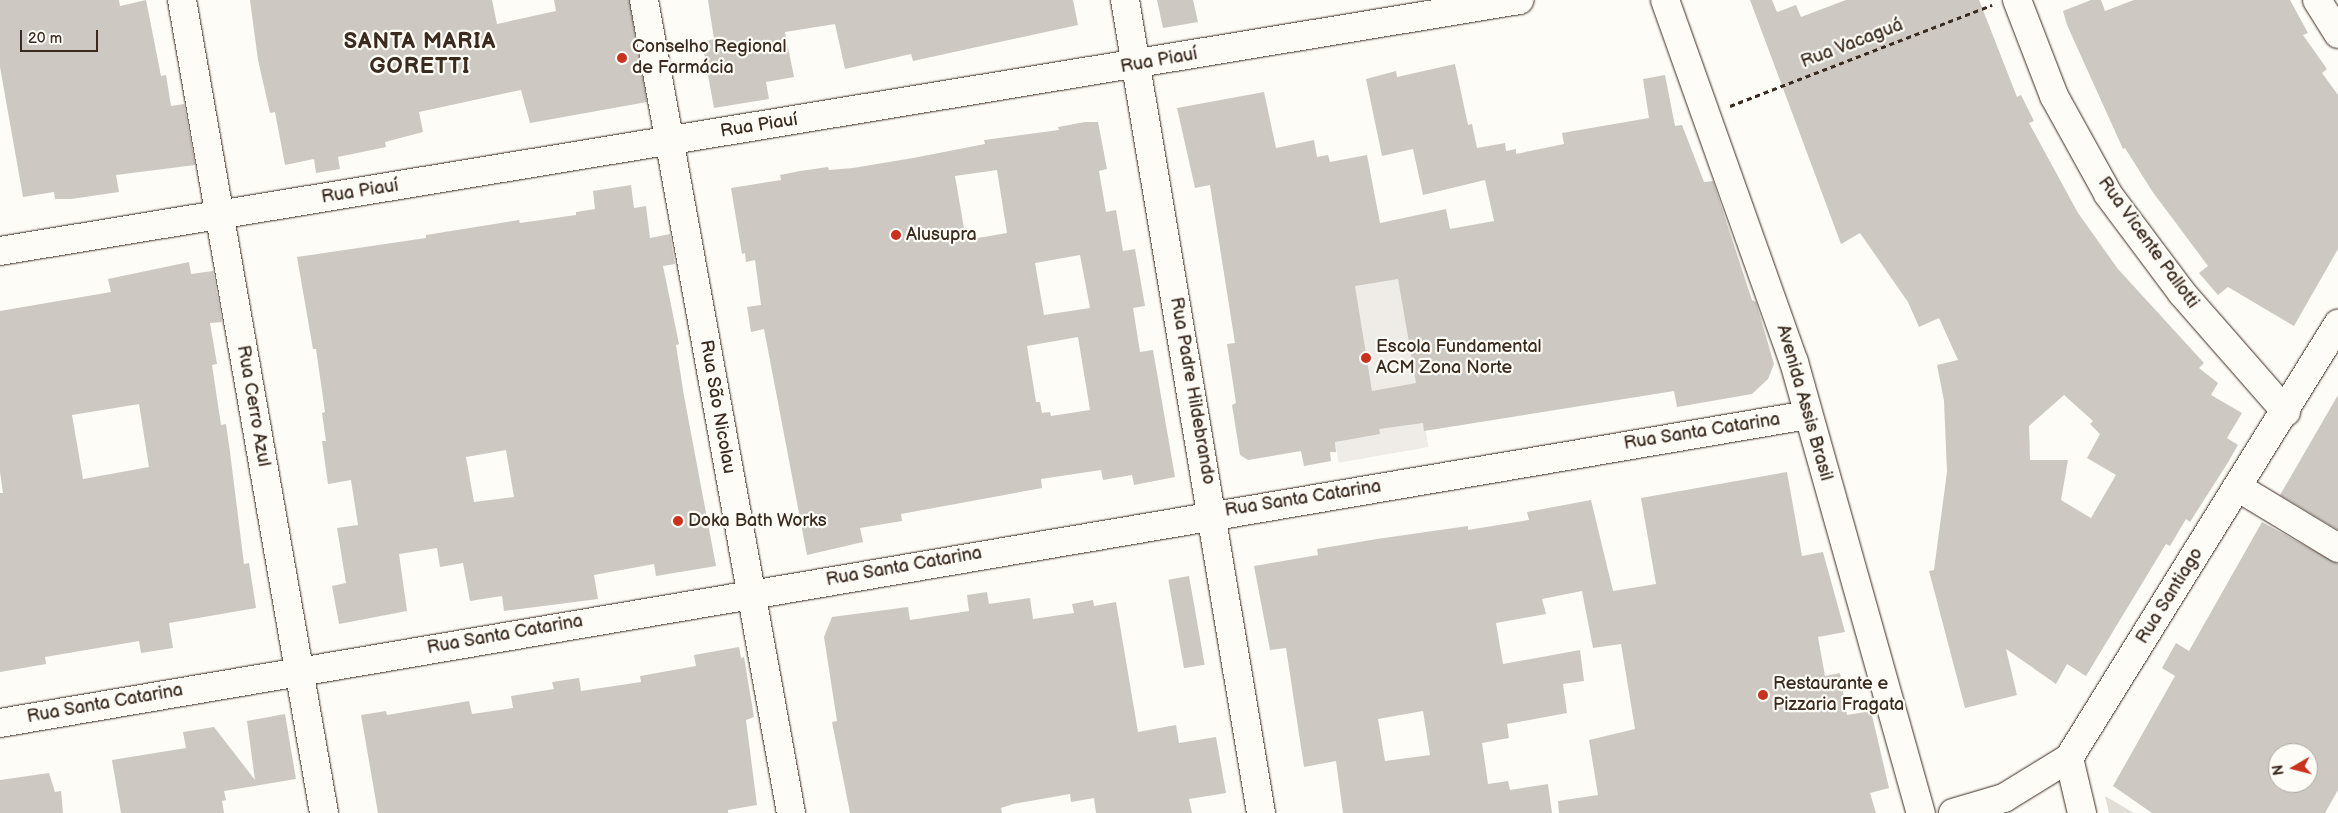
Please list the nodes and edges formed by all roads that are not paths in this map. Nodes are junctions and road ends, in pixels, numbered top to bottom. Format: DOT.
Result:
graph roads {
  1 [pos="182,0"];
  2 [pos="644,0"];
  3 [pos="1125,0"];
  4 [pos="1519,0"];
  5 [pos="1665,0"];
  6 [pos="2317,0"];
  7 [pos="2007,2"];
  8 [pos="2338,34"];
  9 [pos="1137,65"];
  10 [pos="669,141"];
  11 [pos="219,216"];
  12 [pos="0,251"];
  13 [pos="2338,324"];
  14 [pos="2286,412"];
  15 [pos="1808,415"];
  16 [pos="2239,488"];
  17 [pos="1212,514"];
  18 [pos="2338,548"];
  19 [pos="751,594"];
  20 [pos="299,670"];
  21 [pos="0,723"];
  22 [pos="2068,758"];
  23 [pos="324,813"];
  24 [pos="791,813"];
  25 [pos="1261,813"];
  26 [pos="1921,813"];
  27 [pos="1953,813"];
  28 [pos="2082,813"];
  1 -- 11 [label="street, Rua Cerro Azul"];
  2 -- 10 [label="street, Rua São Nicolau"];
  3 -- 9 [label="street, Rua Padre Hildebrando"];
  4 -- 9 [label="street, Rua Piauí"];
  5 -- 15 [label="street, Avenida Assis Brasil"];
  6 -- 8 [label="street"];
  7 -- 14 [label="street, Rua Vicente Pallotti"];
  9 -- 10 [label="street, Rua Piauí"];
  9 -- 17 [label="street, Rua Padre Hildebrando"];
  10 -- 11 [label="street, Rua Piauí"];
  10 -- 19 [label="street, Rua São Nicolau"];
  11 -- 12 [label="street, Rua Piauí"];
  11 -- 20 [label="street, Rua Cerro Azul"];
  13 -- 14 [label="street, Rua Santiago"];
  14 -- 16 [label="street, Rua Santiago"];
  15 -- 17 [label="street, Rua Santa Catarina"];
  15 -- 26 [label="street, Avenida Assis Brasil"];
  16 -- 18 [label="street"];
  16 -- 22 [label="street, Rua Santiago"];
  17 -- 19 [label="street, Rua Santa Catarina"];
  17 -- 25 [label="street, Rua Padre Hildebrando"];
  19 -- 20 [label="street, Rua Santa Catarina"];
  19 -- 24 [label="street, Rua São Nicolau"];
  20 -- 21 [label="street, Rua Santa Catarina"];
  20 -- 23 [label="street, Rua Cerro Azul"];
  22 -- 27 [label="street, Rua Santiago"];
  22 -- 28 [label="street"];
}
